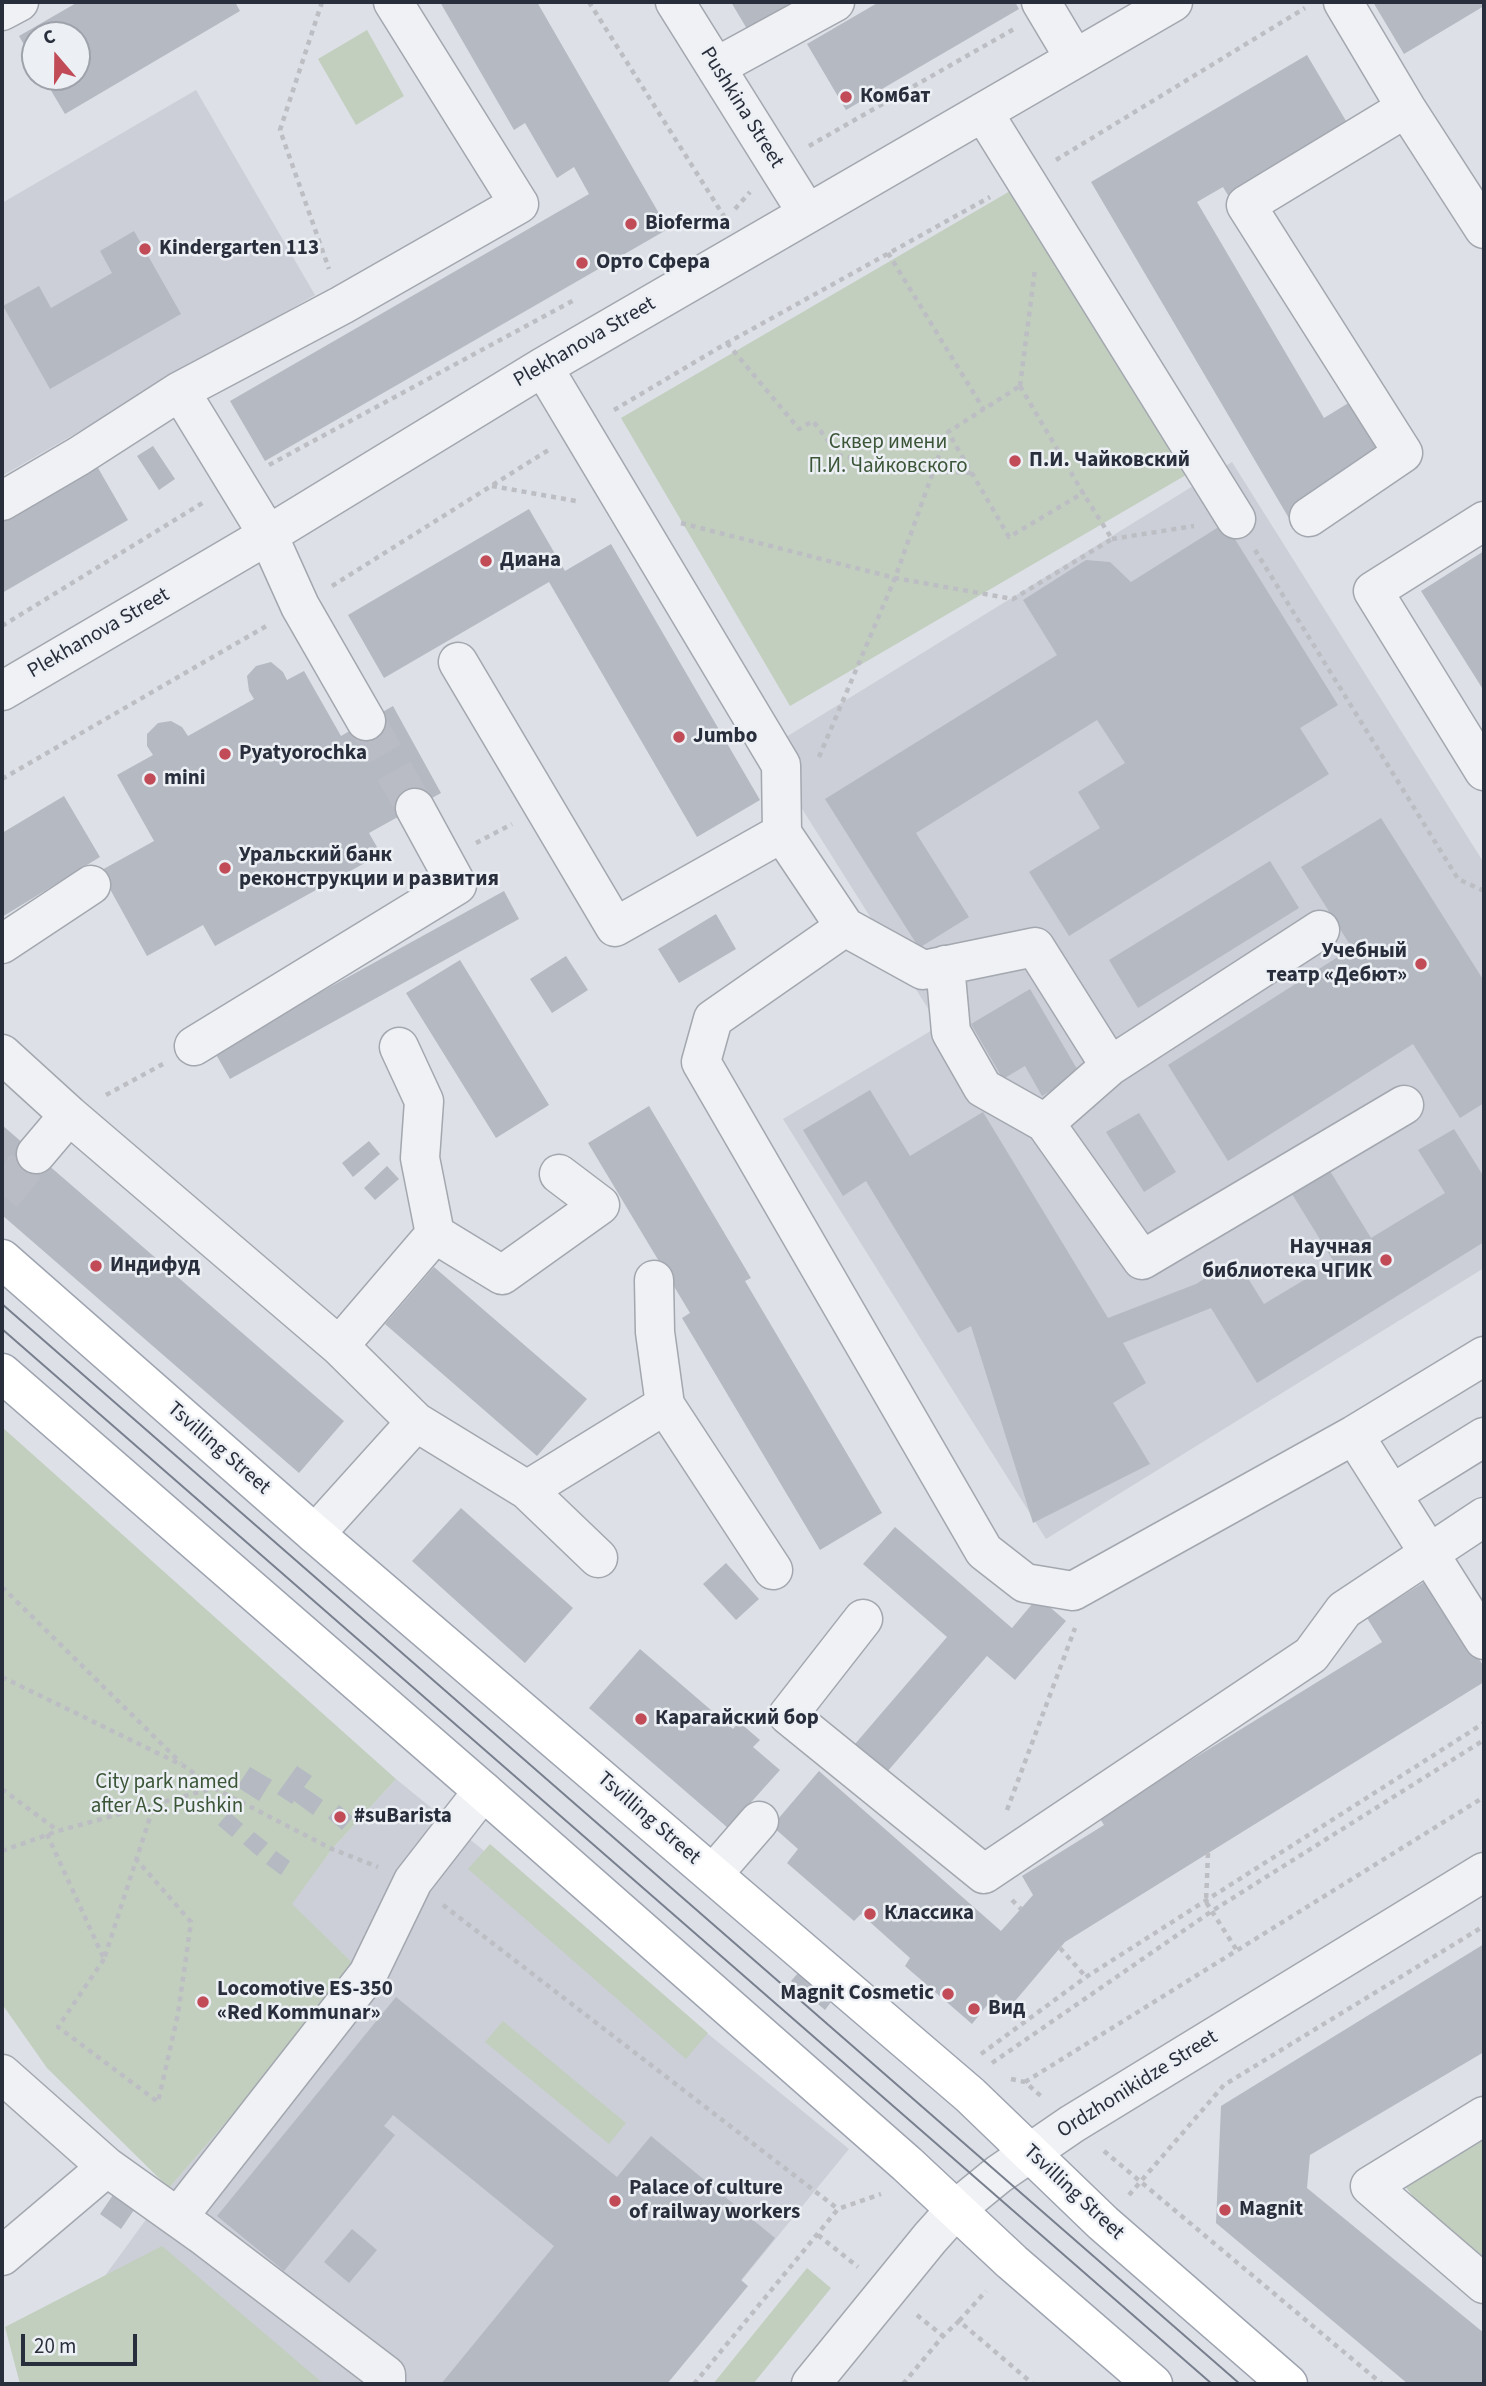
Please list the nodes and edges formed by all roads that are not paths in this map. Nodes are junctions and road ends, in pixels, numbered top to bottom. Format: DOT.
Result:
graph roads {
  1 [pos="19,2"];
  2 [pos="393,2"];
  3 [pos="674,2"];
  4 [pos="835,2"];
  5 [pos="1173,2"];
  6 [pos="1343,2"];
  7 [pos="1044,6"];
  8 [pos="2,11"];
  9 [pos="1075,58"];
  10 [pos="716,67"];
  11 [pos="1406,108"];
  12 [pos="983,112"];
  13 [pos="807,213"];
  14 [pos="1484,229"];
  15 [pos="543,366"];
  16 [pos="180,391"];
  17 [pos="2,501"];
  18 [pos="1309,517"];
  19 [pos="1236,519"];
  20 [pos="1484,522"];
  21 [pos="268,535"];
  22 [pos="458,662"];
  23 [pos="2,691"];
  24 [pos="366,721"];
  25 [pos="1484,771"];
  26 [pos="415,807"];
  27 [pos="782,833"];
  28 [pos="92,885"];
  29 [pos="845,927"];
  30 [pos="1320,930"];
  31 [pos="2,944"];
  32 [pos="945,965"];
  33 [pos="194,1046"];
  34 [pos="400,1046"];
  35 [pos="2,1054"];
  36 [pos="1110,1066"];
  37 [pos="1404,1105"];
  38 [pos="68,1115"];
  39 [pos="1045,1123"];
  40 [pos="36,1154"];
  41 [pos="559,1174"];
  42 [pos="435,1234"];
  43 [pos="2,1259"];
  44 [pos="653,1280"];
  45 [pos="340,1346"];
  46 [pos="1484,1356"];
  47 [pos="2,1373"];
  48 [pos="665,1405"];
  49 [pos="416,1422"];
  50 [pos="1354,1435"];
  51 [pos="1484,1437"];
  52 [pos="527,1490"];
  53 [pos="1392,1494"];
  54 [pos="1484,1517"];
  55 [pos="315,1534"];
  56 [pos="1428,1553"];
  57 [pos="598,1558"];
  58 [pos="774,1570"];
  59 [pos="863,1619"];
  60 [pos="1484,1640"];
  61 [pos="483,1791"];
  62 [pos="759,1821"];
  63 [pos="1484,1872"];
  64 [pos="713,1874"];
  65 [pos="2,2074"];
  66 [pos="1484,2116"];
  67 [pos="1030,2154"];
  68 [pos="107,2167"];
  69 [pos="956,2209"];
  70 [pos="178,2217"];
  71 [pos="2,2256"];
  72 [pos="1484,2284"];
  73 [pos="386,2384"];
  74 [pos="811,2384"];
  75 [pos="1153,2384"];
  76 [pos="1288,2384"];
  1 -- 8 [label="street"];
  2 -- 16 [label="street"];
  3 -- 10 [label="street, Pushkina Street"];
  4 -- 10 [label="street"];
  5 -- 9 [label="street, Plekhanova Street"];
  6 -- 11 [label="street"];
  7 -- 9 [label="street"];
  9 -- 12 [label="street, Plekhanova Street"];
  10 -- 13 [label="street, Pushkina Street"];
  11 -- 14 [label="street"];
  11 -- 18 [label="street"];
  12 -- 13 [label="street, Plekhanova Street"];
  12 -- 19 [label="street"];
  13 -- 15 [label="street, Plekhanova Street"];
  15 -- 21 [label="street, Plekhanova Street"];
  15 -- 27 [label="street"];
  16 -- 17 [label="street"];
  16 -- 21 [label="street"];
  20 -- 25 [label="street"];
  21 -- 23 [label="street, Plekhanova Street"];
  21 -- 24 [label="street"];
  22 -- 27 [label="street"];
  26 -- 33 [label="street"];
  27 -- 29 [label="street"];
  28 -- 31 [label="street"];
  29 -- 32 [label="street"];
  29 -- 50 [label="street"];
  30 -- 36 [label="street"];
  32 -- 36 [label="street"];
  32 -- 39 [label="street"];
  34 -- 42 [label="street"];
  35 -- 38 [label="street"];
  36 -- 39 [label="street"];
  37 -- 39 [label="street"];
  38 -- 40 [label="street"];
  38 -- 45 [label="street"];
  41 -- 42 [label="street"];
  42 -- 45 [label="street"];
  43 -- 55 [label="main road, Tsvilling Street"];
  44 -- 48 [label="street"];
  45 -- 49 [label="street"];
  46 -- 50 [label="street"];
  47 -- 61 [label="main road"];
  48 -- 52 [label="street"];
  48 -- 58 [label="street"];
  49 -- 52 [label="street"];
  49 -- 55 [label="street"];
  50 -- 53 [label="street"];
  51 -- 53 [label="street"];
  52 -- 57 [label="street"];
  53 -- 56 [label="street"];
  54 -- 56 [label="street"];
  55 -- 64 [label="main road, Tsvilling Street"];
  56 -- 59 [label="street"];
  56 -- 60 [label="street"];
  61 -- 69 [label="main road"];
  61 -- 70 [label="street"];
  62 -- 64 [label="street"];
  63 -- 67 [label="street, Ordzhonikidze Street"];
  64 -- 67 [label="main road, Tsvilling Street"];
  65 -- 68 [label="street"];
  66 -- 72 [label="street"];
  67 -- 69 [label="street, Ordzhonikidze Street"];
  67 -- 76 [label="main road, Tsvilling Street"];
  68 -- 70 [label="street"];
  68 -- 71 [label="street"];
  69 -- 74 [label="street, Ordzhonikidze Street"];
  69 -- 75 [label="main road"];
  70 -- 73 [label="street"];
}
